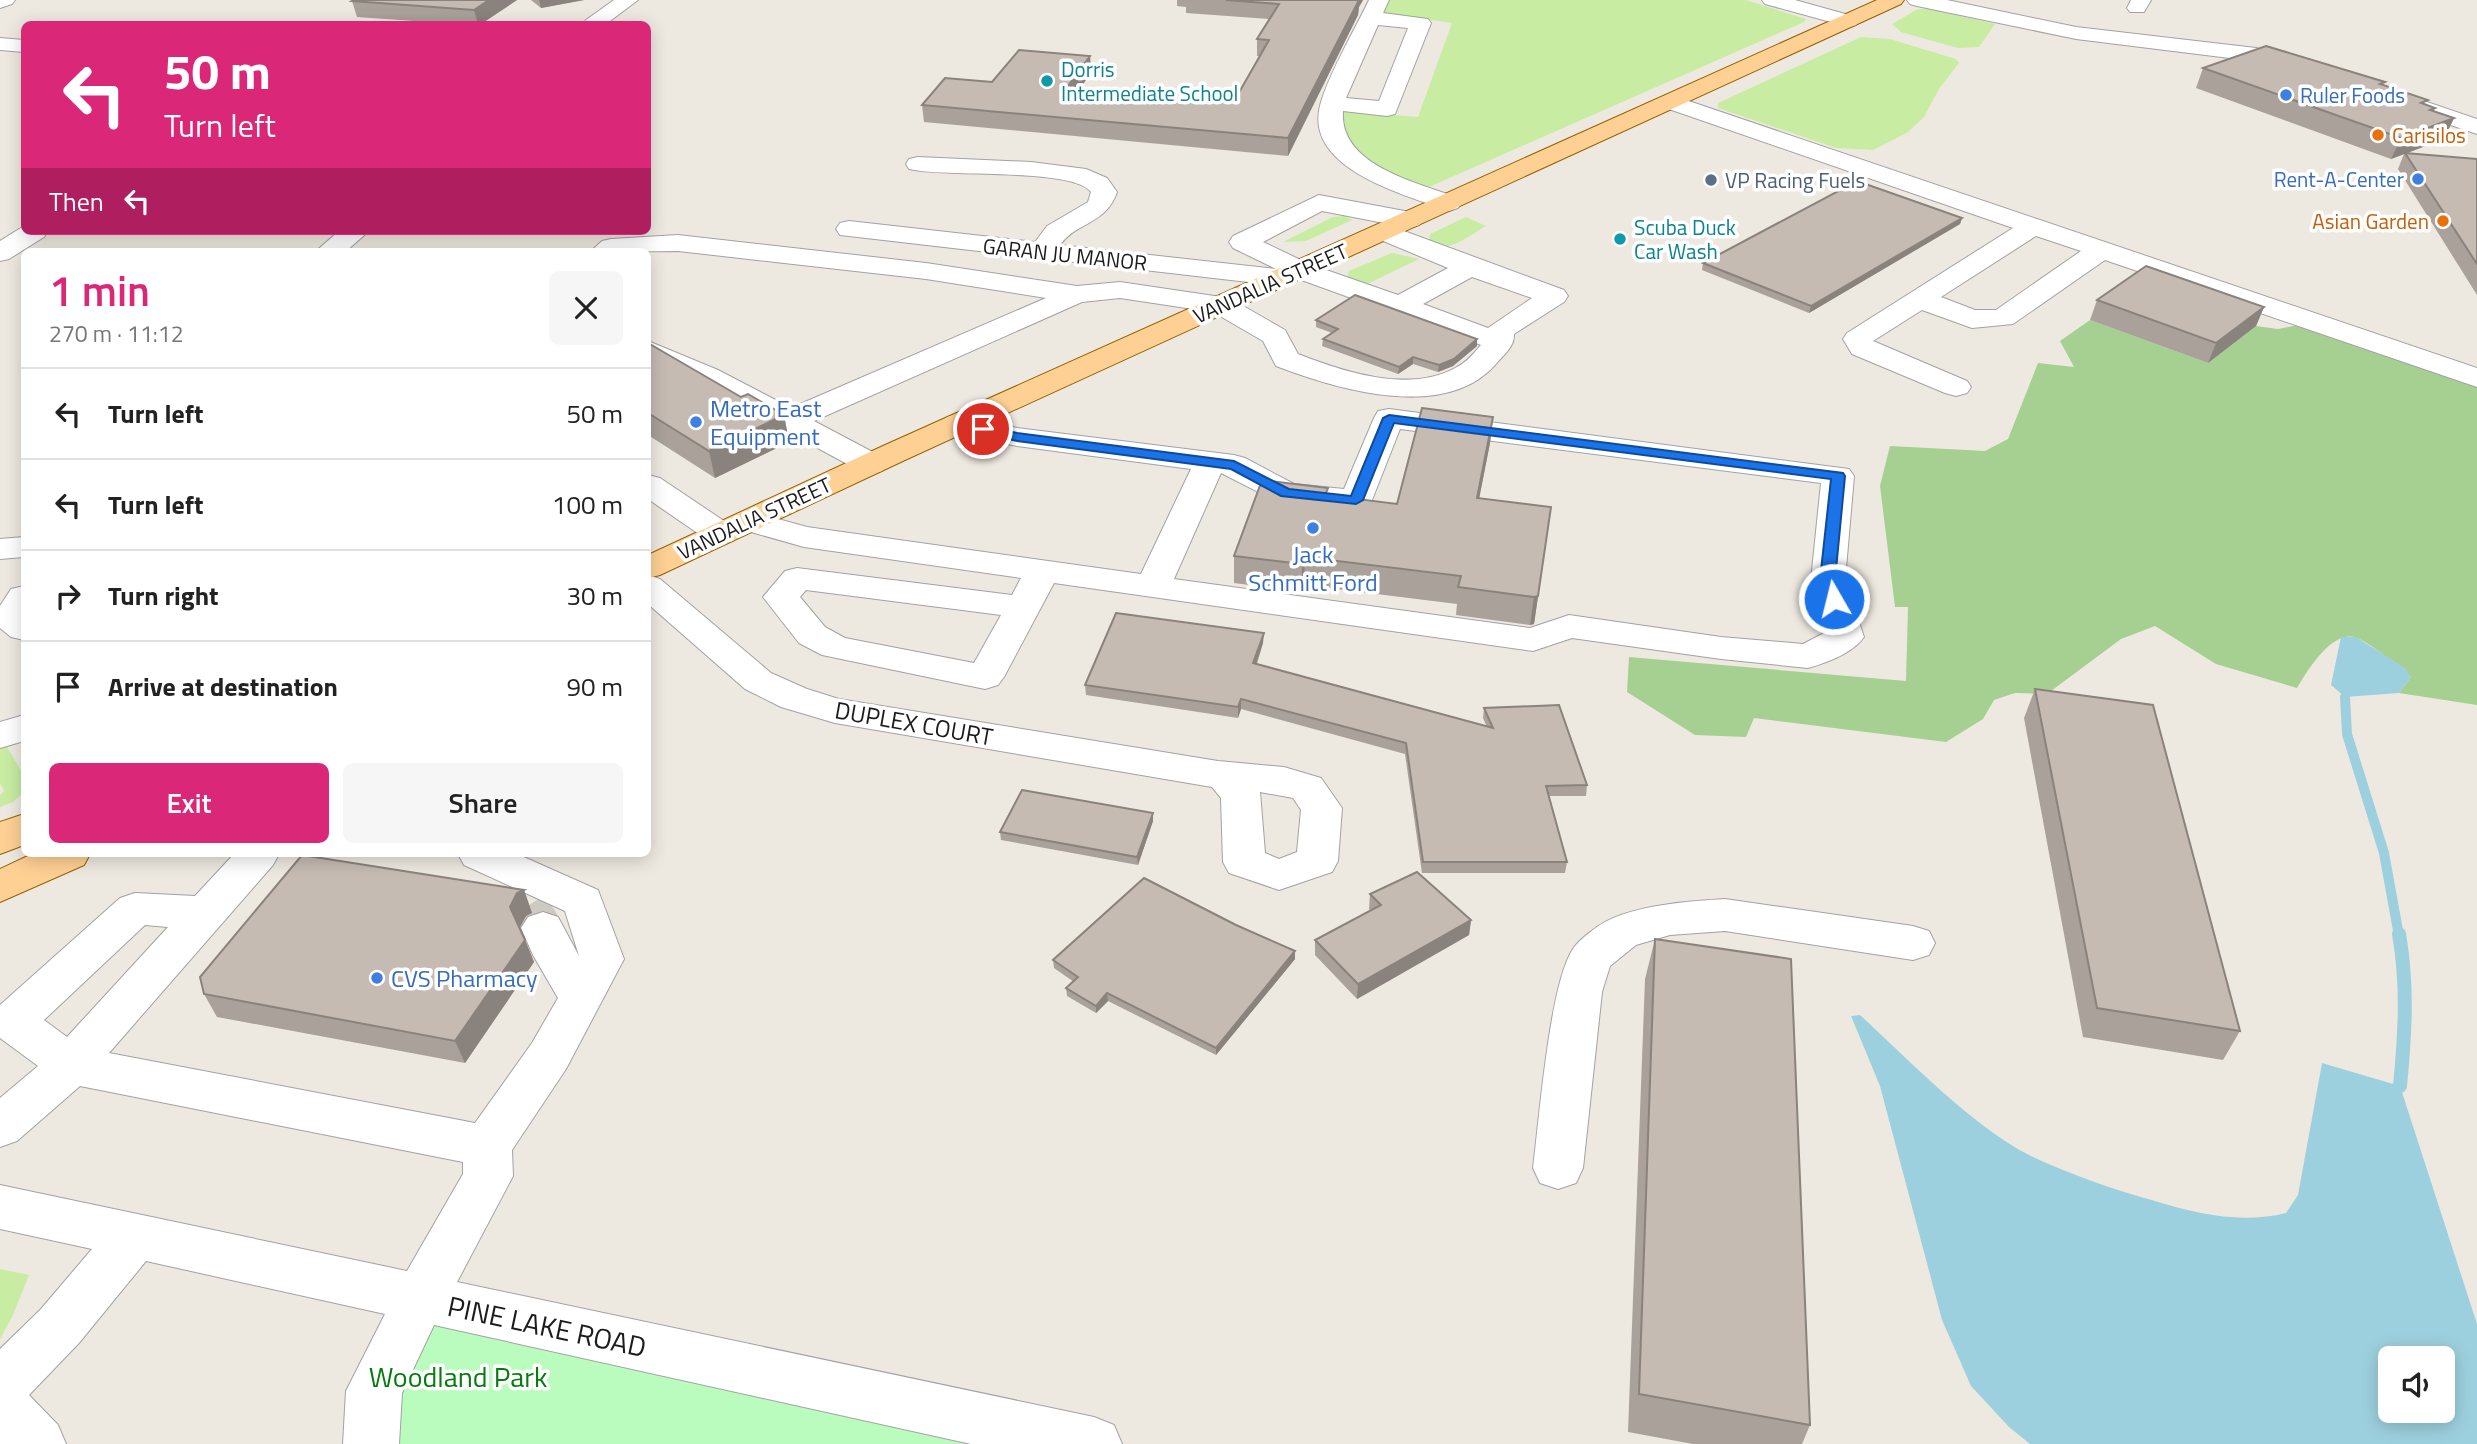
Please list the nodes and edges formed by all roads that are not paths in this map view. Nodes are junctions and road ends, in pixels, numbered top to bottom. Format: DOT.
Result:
graph roads {
  1 [pos="5,0"];
  2 [pos="628,0"];
  3 [pos="1894,0"];
  4 [pos="1917,0"];
  5 [pos="1995,0"];
  6 [pos="1779,1"];
  7 [pos="0,2"];
  8 [pos="1376,9"];
  9 [pos="2023,10"];
  10 [pos="597,21"];
  11 [pos="1849,21"];
  12 [pos="0,44"];
  13 [pos="21,46"];
  14 [pos="2318,74"];
  15 [pos="2369,90"];
  16 [pos="1671,102"];
  17 [pos="1332,103"];
  18 [pos="2477,127"];
  19 [pos="918,164"];
  20 [pos="1449,203"];
  21 [pos="1397,226"];
  22 [pos="2033,226"];
  23 [pos="849,229"];
  24 [pos="29,235"];
  25 [pos="351,235"];
  26 [pos="333,248"];
  27 [pos="609,248"];
  28 [pos="2101,250"];
  29 [pos="1042,251"];
  30 [pos="0,253"];
  31 [pos="1470,267"];
  32 [pos="1290,274"];
  33 [pos="1077,294"];
  34 [pos="1919,299"];
  35 [pos="1221,305"];
  36 [pos="1400,305"];
  37 [pos="1500,342"];
  38 [pos="651,351"];
  39 [pos="2477,378"];
  40 [pos="1956,387"];
  41 [pos="790,420"];
  42 [pos="958,424"];
  43 [pos="1210,462"];
  44 [pos="871,464"];
  45 [pos="651,486"];
  46 [pos="735,527"];
  47 [pos="21,547"];
  48 [pos="0,549"];
  49 [pos="651,567"];
  50 [pos="1043,570"];
  51 [pos="1153,586"];
  52 [pos="651,589"];
  53 [pos="1023,607"];
  54 [pos="21,729"];
  55 [pos="0,735"];
  56 [pos="1217,775"];
  57 [pos="21,829"];
  58 [pos="0,839"];
  59 [pos="63,857"];
  60 [pos="255,857"];
  61 [pos="0,887"];
  62 [pos="516,889"];
  63 [pos="205,913"];
  64 [pos="1913,943"];
  65 [pos="581,997"];
  66 [pos="71,1065"];
  67 [pos="0,1127"];
  68 [pos="487,1146"];
  69 [pos="1558,1168"];
  70 [pos="0,1207"];
  71 [pos="134,1237"];
  72 [pos="420,1299"];
  73 [pos="0,1386"];
  74 [pos="0,1404"];
  75 [pos="38,1444"];
  76 [pos="371,1444"];
  77 [pos="1094,1444"];
  1 -- 7 [label="street"];
  2 -- 10 [label="street"];
  3 -- 11 [label="main road, VANDALIA STREET"];
  4 -- 9 [label="street"];
  5 -- 9 [label="street"];
  6 -- 11 [label="street"];
  8 -- 17 [label="street"];
  8 -- 17 [label="street"];
  9 -- 14 [label="street"];
  11 -- 16 [label="main road, VANDALIA STREET"];
  12 -- 13 [label="street"];
  15 -- 18 [label="street"];
  16 -- 20 [label="main road, VANDALIA STREET"];
  16 -- 22 [label="street"];
  17 -- 20 [label="street"];
  19 -- 29 [label="street"];
  20 -- 21 [label="main road, VANDALIA STREET"];
  21 -- 31 [label="street"];
  21 -- 32 [label="main road, VANDALIA STREET"];
  21 -- 32 [label="street"];
  22 -- 28 [label="street"];
  22 -- 34 [label="street"];
  23 -- 29 [label="street, GARAN JU MANOR"];
  24 -- 30 [label="street"];
  25 -- 26 [label="street"];
  27 -- 33 [label="street"];
  28 -- 34 [label="street"];
  28 -- 39 [label="street"];
  29 -- 32 [label="street, GARAN JU MANOR"];
  31 -- 36 [label="street"];
  31 -- 37 [label="street"];
  32 -- 35 [label="main road, VANDALIA STREET"];
  32 -- 36 [label="street"];
  33 -- 35 [label="street"];
  33 -- 41 [label="street"];
  34 -- 40 [label="street"];
  35 -- 37 [label="street"];
  35 -- 42 [label="main road, VANDALIA STREET"];
  36 -- 37 [label="street"];
  38 -- 41 [label="street"];
  41 -- 44 [label="street"];
  42 -- 43 [label="street"];
  42 -- 44 [label="main road, VANDALIA STREET"];
  43 -- 51 [label="street"];
  43 -- 51 [label="street"];
  44 -- 46 [label="main road, VANDALIA STREET"];
  45 -- 46 [label="street"];
  46 -- 49 [label="main road, VANDALIA STREET"];
  46 -- 50 [label="street"];
  47 -- 48 [label="street"];
  50 -- 51 [label="street"];
  50 -- 53 [label="street"];
  52 -- 56 [label="street, DUPLEX COURT"];
  53 -- 53 [label="street"];
  54 -- 55 [label="street"];
  57 -- 58 [label="main road"];
  59 -- 61 [label="main road"];
  60 -- 63 [label="street"];
  62 -- 65 [label="street"];
  62 -- 65 [label="street"];
  63 -- 66 [label="street"];
  63 -- 66 [label="street"];
  64 -- 69 [label="street"];
  65 -- 68 [label="street"];
  66 -- 67 [label="street"];
  66 -- 68 [label="street"];
  68 -- 72 [label="street"];
  70 -- 71 [label="street, PINE LAKE ROAD"];
  71 -- 72 [label="street, PINE LAKE ROAD"];
  71 -- 73 [label="street"];
  72 -- 76 [label="street"];
  72 -- 77 [label="street, PINE LAKE ROAD"];
  74 -- 75 [label="street"];
}
